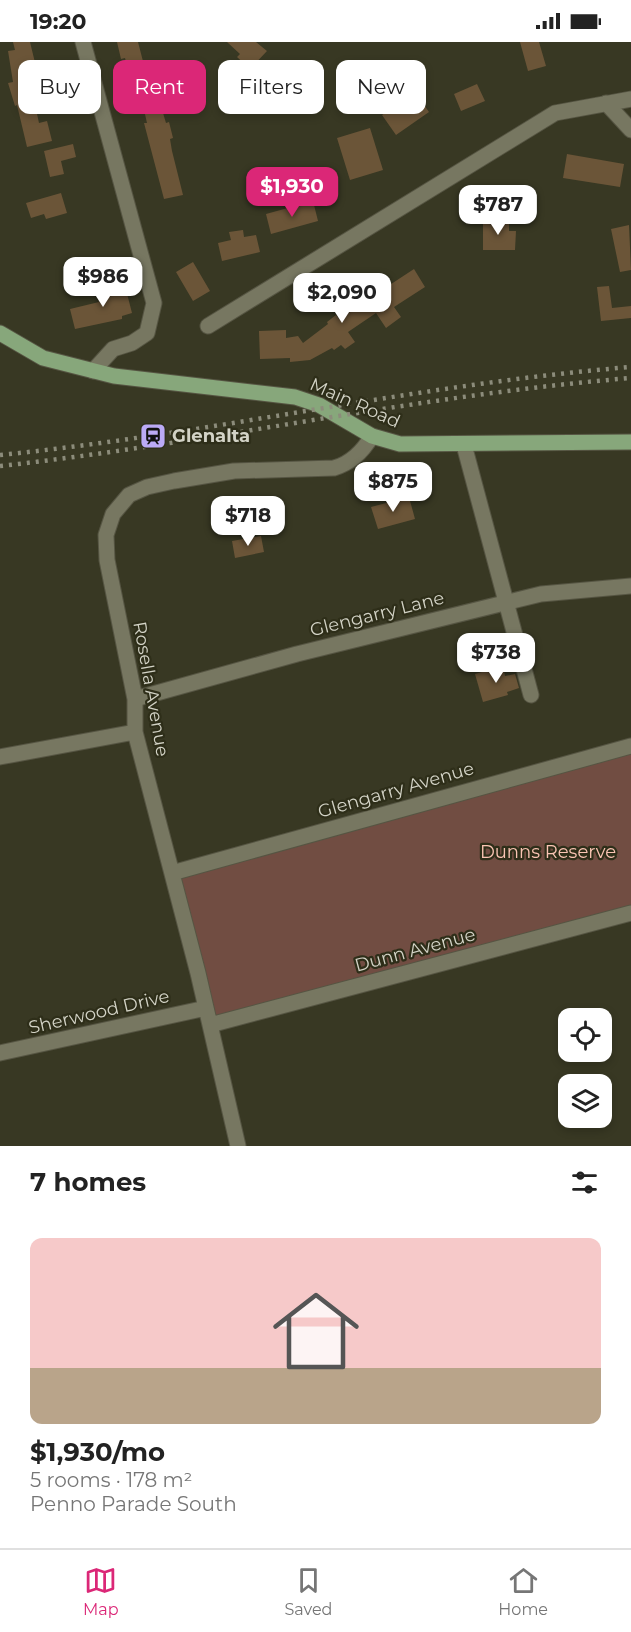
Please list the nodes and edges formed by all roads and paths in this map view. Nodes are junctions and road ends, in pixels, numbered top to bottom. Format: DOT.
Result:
graph roads {
  1 [pos="82,42"];
  2 [pos="631,99"];
  3 [pos="606,103"];
  4 [pos="631,130"];
  5 [pos="208,326"];
  6 [pos="0,333"];
  7 [pos="93,371"];
  8 [pos="372,436"];
  9 [pos="631,442"];
  10 [pos="464,445"];
  11 [pos="631,586"];
  12 [pos="506,603"];
  13 [pos="531,695"];
  14 [pos="135,699"];
  15 [pos="135,732"];
  16 [pos="631,746"];
  17 [pos="0,757"];
  18 [pos="172,873"];
  19 [pos="631,913"];
  20 [pos="206,1008"];
  21 [pos="210,1024"];
  22 [pos="0,1053"];
  23 [pos="238,1146"];
  1 -- 7 [label="street"];
  2 -- 3 [label="street"];
  3 -- 4 [label="street"];
  3 -- 5 [label="street"];
  6 -- 7 [label="main road, Main Road"];
  7 -- 8 [label="main road, Main Road"];
  8 -- 10 [label="main road, Main Road"];
  8 -- 14 [label="street, Rosella Avenue"];
  9 -- 10 [label="main road, Main Road"];
  10 -- 12 [label="street"];
  11 -- 12 [label="street, Glengarry Lane"];
  12 -- 13 [label="street"];
  12 -- 14 [label="street, Glengarry Lane"];
  14 -- 15 [label="street, Rosella Avenue"];
  15 -- 17 [label="street"];
  15 -- 18 [label="street, Rosella Avenue"];
  16 -- 18 [label="street, Glengarry Avenue"];
  18 -- 20 [label="street, Rosella Avenue"];
  19 -- 21 [label="street, Dunn Avenue"];
  20 -- 21 [label="street, Rosella Avenue"];
  20 -- 22 [label="street, Sherwood Drive"];
  21 -- 23 [label="street, Rosella Avenue"];
}
